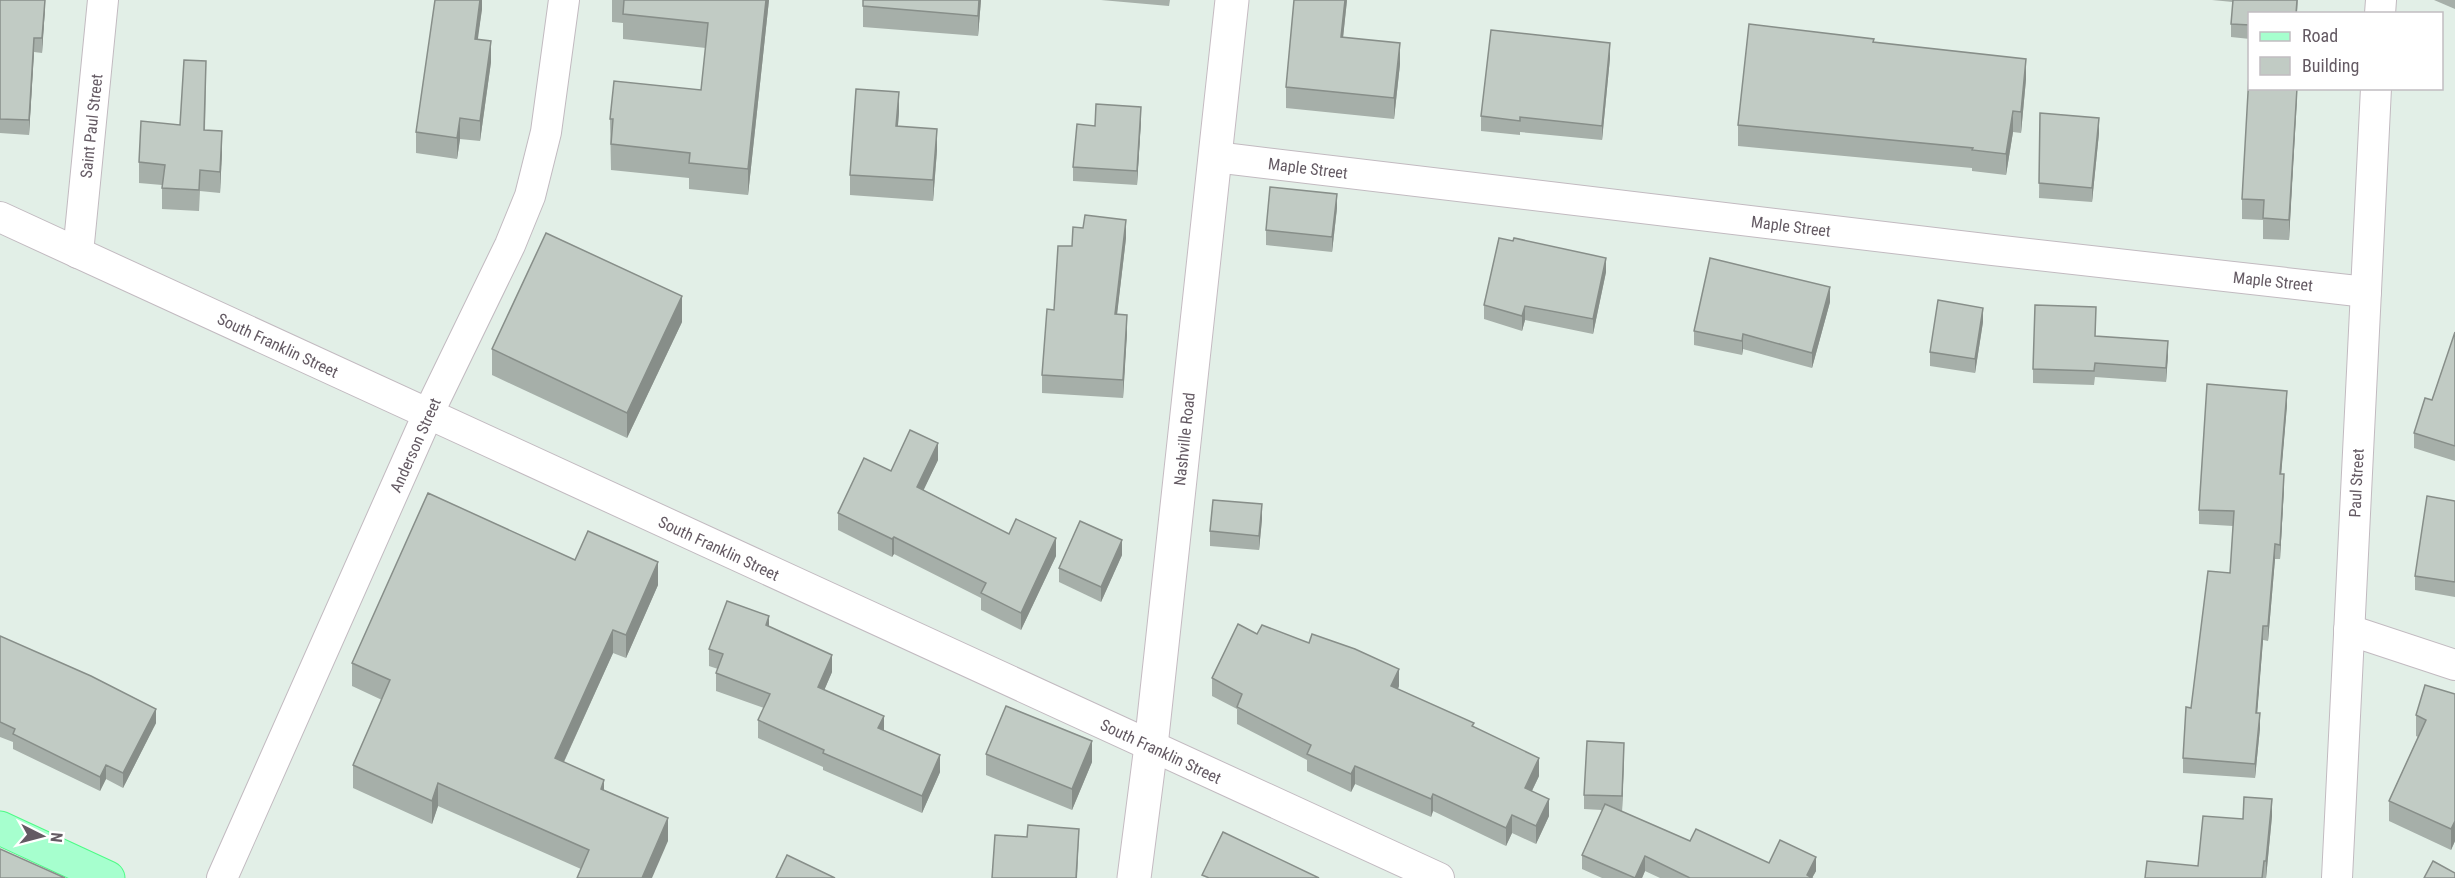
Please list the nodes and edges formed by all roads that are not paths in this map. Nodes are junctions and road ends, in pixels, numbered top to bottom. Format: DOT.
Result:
graph roads {
  1 [pos="104,0"];
  2 [pos="564,0"];
  3 [pos="1233,0"];
  4 [pos="2376,90"];
  5 [pos="1215,157"];
  6 [pos="0,217"];
  7 [pos="78,253"];
  8 [pos="2366,291"];
  9 [pos="428,414"];
  10 [pos="2349,630"];
  11 [pos="2455,665"];
  12 [pos="1151,746"];
  13 [pos="0,828"];
  14 [pos="108,878"];
  15 [pos="222,878"];
  16 [pos="1134,878"];
  17 [pos="1439,878"];
  18 [pos="2337,878"];
  1 -- 7 [label="street, Saint Paul Street"];
  2 -- 9 [label="street, Anderson Street"];
  3 -- 5 [label="main road, Nashville Road"];
  4 -- 8 [label="street, Paul Street"];
  5 -- 8 [label="street, Maple Street"];
  5 -- 12 [label="main road, Nashville Road"];
  6 -- 7 [label="street, South Franklin Street"];
  7 -- 9 [label="street, South Franklin Street"];
  8 -- 10 [label="street, Paul Street"];
  9 -- 12 [label="street, South Franklin Street"];
  9 -- 15 [label="street, Anderson Street"];
  10 -- 11 [label="street"];
  10 -- 18 [label="street, Paul Street"];
  12 -- 16 [label="main road, Nashville Road"];
  12 -- 17 [label="street, South Franklin Street"];
  13 -- 14 [label="main road"];
}
